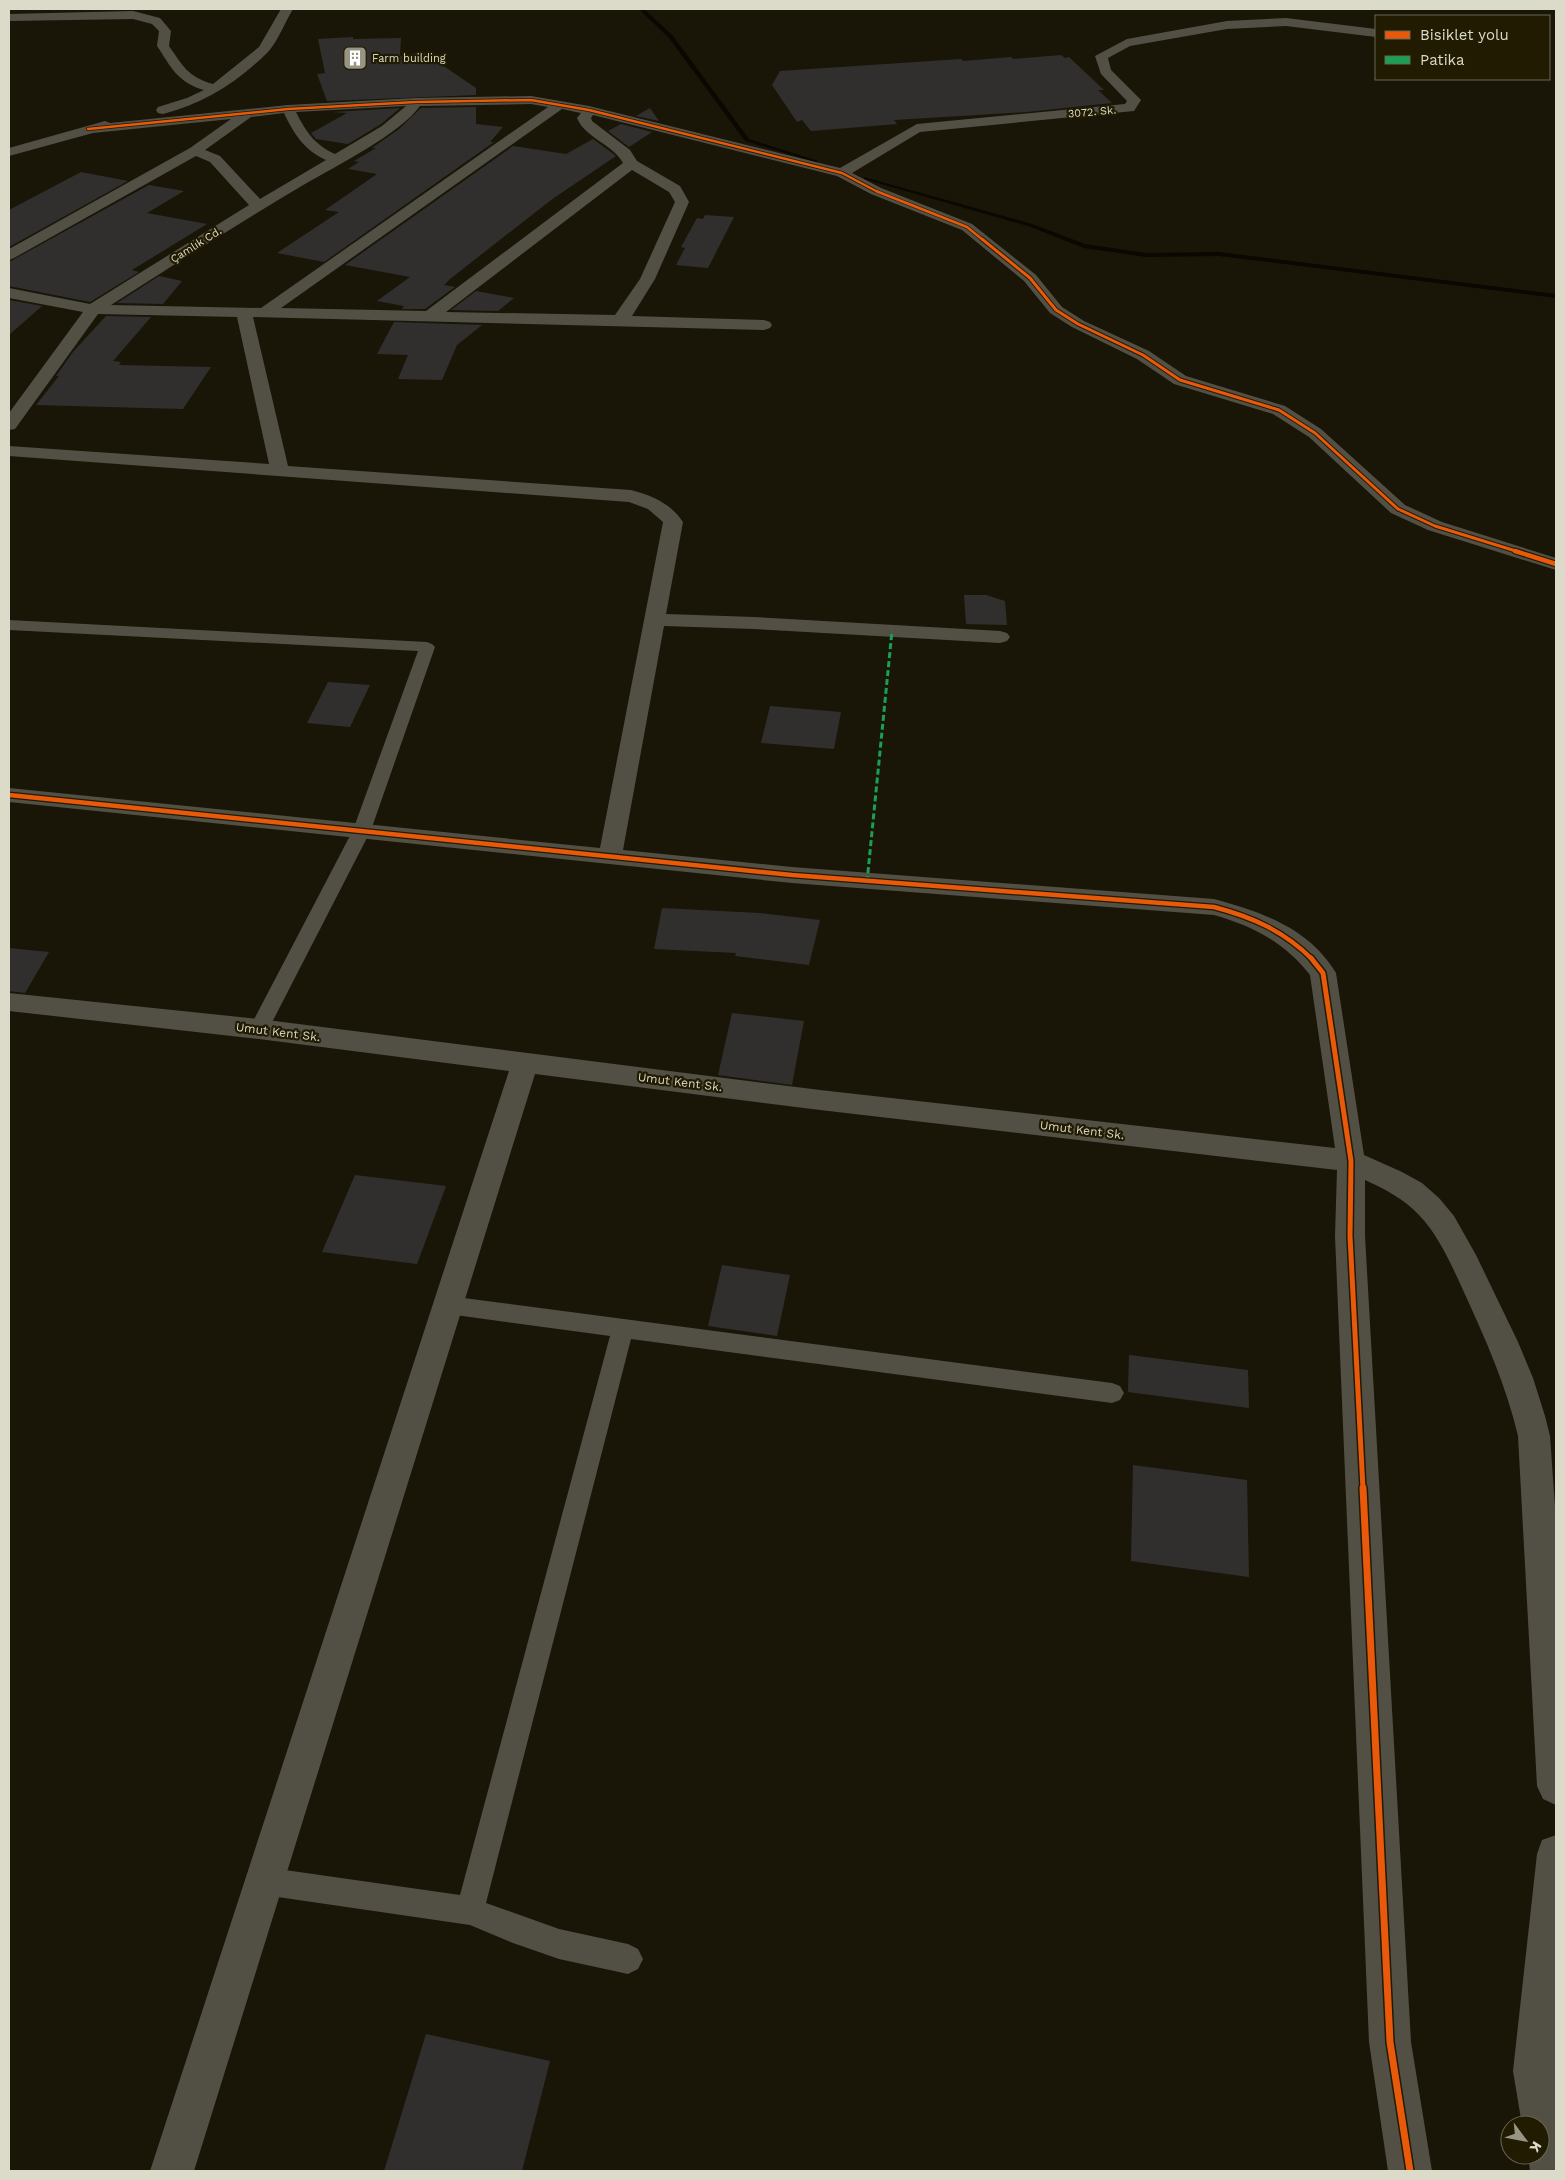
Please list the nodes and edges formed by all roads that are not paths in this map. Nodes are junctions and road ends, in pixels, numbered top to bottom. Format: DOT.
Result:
graph roads {
  1 [pos="287,9"];
  2 [pos="136,12"];
  3 [pos="13,17"];
  4 [pos="1375,34"];
  5 [pos="215,89"];
  6 [pos="416,102"];
  7 [pos="562,104"];
  8 [pos="288,109"];
  9 [pos="589,110"];
  10 [pos="247,113"];
  11 [pos="88,129"];
  12 [pos="195,151"];
  13 [pos="9,152"];
  14 [pos="335,159"];
  15 [pos="631,164"];
  16 [pos="842,173"];
  17 [pos="258,206"];
  18 [pos="9,255"];
  19 [pos="9,293"];
  20 [pos="93,309"];
  21 [pos="244,313"];
  22 [pos="264,313"];
  23 [pos="430,316"];
  24 [pos="620,320"];
  25 [pos="764,325"];
  26 [pos="9,425"];
  27 [pos="9,451"];
  28 [pos="280,471"];
  29 [pos="1556,564"];
  30 [pos="654,620"];
  31 [pos="9,625"];
  32 [pos="1000,637"];
  33 [pos="9,795"];
  34 [pos="362,830"];
  35 [pos="610,857"];
  36 [pos="9,1002"];
  37 [pos="259,1029"];
  38 [pos="525,1063"];
  39 [pos="1351,1161"];
  40 [pos="448,1305"];
  41 [pos="623,1328"];
  42 [pos="1112,1393"];
  43 [pos="1556,1786"];
  44 [pos="1556,1854"];
  45 [pos="264,1881"];
  46 [pos="470,1911"];
  47 [pos="628,1959"];
  48 [pos="172,2171"];
  49 [pos="1410,2171"];
  50 [pos="1552,2171"];
  1 -- 5 [label="street"];
  2 -- 3 [label="street"];
  2 -- 5 [label="street"];
  4 -- 16 [label="street, 3072. Sk."];
  5 -- 11 [label="street"];
  6 -- 7 [label="street"];
  6 -- 8 [label="street"];
  6 -- 14 [label="street, Çamlık Cd."];
  7 -- 9 [label="street"];
  7 -- 22 [label="street"];
  8 -- 10 [label="street"];
  8 -- 14 [label="street"];
  9 -- 15 [label="street"];
  9 -- 16 [label="street"];
  10 -- 11 [label="street"];
  10 -- 12 [label="street"];
  11 -- 13 [label="street"];
  12 -- 17 [label="street"];
  12 -- 18 [label="street"];
  14 -- 17 [label="street, Çamlık Cd."];
  15 -- 23 [label="street"];
  15 -- 24 [label="street"];
  16 -- 29 [label="street"];
  17 -- 20 [label="street, Çamlık Cd."];
  19 -- 20 [label="street"];
  20 -- 21 [label="street"];
  20 -- 26 [label="street, Çamlık Cd."];
  21 -- 22 [label="street"];
  21 -- 28 [label="street"];
  22 -- 23 [label="street"];
  23 -- 24 [label="street"];
  24 -- 25 [label="street"];
  27 -- 28 [label="street"];
  28 -- 30 [label="street"];
  30 -- 32 [label="street"];
  30 -- 35 [label="street"];
  31 -- 34 [label="lane"];
  33 -- 34 [label="street"];
  34 -- 35 [label="street"];
  34 -- 37 [label="lane"];
  35 -- 39 [label="street"];
  36 -- 37 [label="street, Umut Kent Sk."];
  37 -- 38 [label="street, Umut Kent Sk."];
  38 -- 39 [label="street, Umut Kent Sk."];
  38 -- 40 [label="street"];
  39 -- 43 [label="street, Umut Kent Sk."];
  39 -- 49 [label="street"];
  40 -- 41 [label="lane"];
  40 -- 45 [label="street"];
  41 -- 42 [label="lane"];
  41 -- 46 [label="lane"];
  44 -- 50 [label="street"];
  45 -- 46 [label="lane"];
  45 -- 48 [label="street"];
  46 -- 47 [label="lane"];
}
